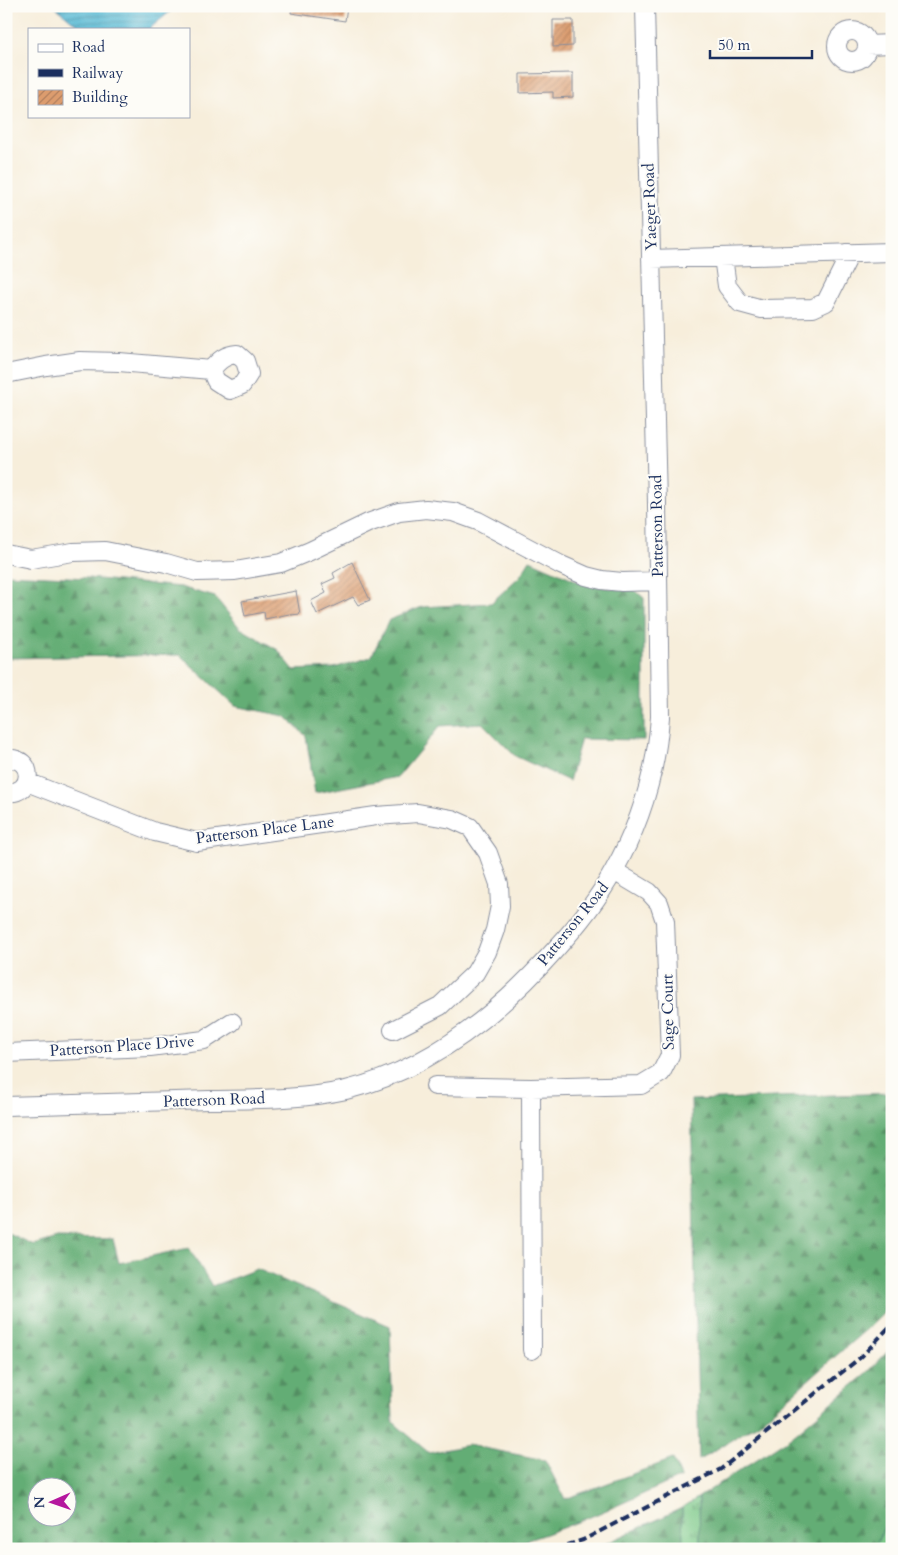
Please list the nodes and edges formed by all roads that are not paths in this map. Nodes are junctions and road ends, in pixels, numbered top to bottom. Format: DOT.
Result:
graph roads {
  1 [pos="645,6"];
  2 [pos="892,44"];
  3 [pos="867,45"];
  4 [pos="892,252"];
  5 [pos="847,253"];
  6 [pos="723,257"];
  7 [pos="651,259"];
  8 [pos="211,370"];
  9 [pos="6,374"];
  10 [pos="6,554"];
  11 [pos="658,581"];
  12 [pos="6,759"];
  13 [pos="27,782"];
  14 [pos="6,792"];
  15 [pos="614,870"];
  16 [pos="232,1022"];
  17 [pos="394,1030"];
  18 [pos="6,1052"];
  19 [pos="435,1086"];
  20 [pos="531,1088"];
  21 [pos="6,1106"];
  22 [pos="532,1350"];
  1 -- 7 [label="street, Yaeger Road"];
  2 -- 3 [label="street"];
  4 -- 5 [label="street, Yaeger Road"];
  5 -- 6 [label="street, Yaeger Road"];
  5 -- 6 [label="street"];
  6 -- 7 [label="street, Yaeger Road"];
  7 -- 11 [label="street, Patterson Road"];
  8 -- 9 [label="street"];
  10 -- 11 [label="street"];
  11 -- 15 [label="street, Patterson Road"];
  12 -- 13 [label="street"];
  13 -- 14 [label="street"];
  13 -- 17 [label="street, Patterson Place Lane"];
  15 -- 20 [label="street, Sage Court"];
  15 -- 21 [label="street, Patterson Road"];
  16 -- 18 [label="street, Patterson Place Drive"];
  19 -- 20 [label="street, Sage Court"];
  20 -- 22 [label="street"];
}
